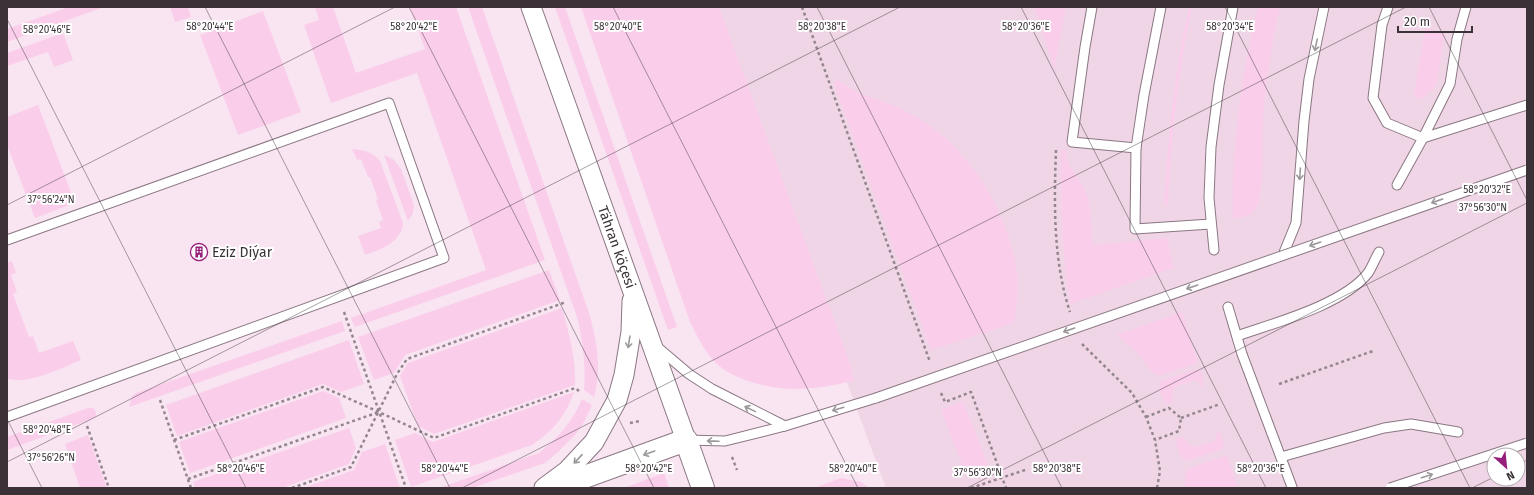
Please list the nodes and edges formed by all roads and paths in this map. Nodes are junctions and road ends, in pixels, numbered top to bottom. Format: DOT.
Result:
graph roads {
  1 [pos="531,7"];
  2 [pos="802,7"];
  3 [pos="1092,7"];
  4 [pos="1161,7"];
  5 [pos="1233,7"];
  6 [pos="1324,7"];
  7 [pos="1388,7"];
  8 [pos="1466,7"];
  9 [pos="1527,105"];
  10 [pos="1423,138"];
  11 [pos="1056,144"];
  12 [pos="1136,148"];
  13 [pos="1527,170"];
  14 [pos="1397,185"];
  15 [pos="1211,224"];
  16 [pos="7,240"];
  17 [pos="1214,250"];
  18 [pos="1379,252"];
  19 [pos="1283,255"];
  20 [pos="632,289"];
  21 [pos="566,302"];
  22 [pos="1228,307"];
  23 [pos="1070,314"];
  24 [pos="347,319"];
  25 [pos="1237,336"];
  26 [pos="1079,338"];
  27 [pos="651,342"];
  28 [pos="1373,351"];
  29 [pos="932,369"];
  30 [pos="1278,384"];
  31 [pos="940,389"];
  32 [pos="579,391"];
  33 [pos="160,400"];
  34 [pos="1220,404"];
  35 [pos="379,412"];
  36 [pos="7,417"];
  37 [pos="1146,417"];
  38 [pos="1181,418"];
  39 [pos="87,426"];
  40 [pos="785,426"];
  41 [pos="1458,432"];
  42 [pos="174,440"];
  43 [pos="686,440"];
  44 [pos="1155,440"];
  45 [pos="1527,443"];
  46 [pos="731,455"];
  47 [pos="1280,457"];
  48 [pos="1028,469"];
  49 [pos="737,470"];
  50 [pos="1002,478"];
  51 [pos="188,479"];
  52 [pos="1292,487"];
  53 [pos="109,488"];
  54 [pos="191,488"];
  55 [pos="292,488"];
  56 [pos="406,488"];
  57 [pos="544,488"];
  58 [pos="554,488"];
  59 [pos="703,488"];
  60 [pos="971,488"];
  61 [pos="1006,488"];
  62 [pos="1157,488"];
  63 [pos="1390,488"];
  1 -- 20 [label="street, Tähran köçesi"];
  2 -- 29 [label="path"];
  3 -- 12 [label="lane"];
  4 -- 12 [label="lane"];
  5 -- 15 [label="lane"];
  6 -- 19 [label="lane, one-way"];
  7 -- 10 [label="lane"];
  8 -- 10 [label="lane"];
  9 -- 10 [label="lane"];
  10 -- 14 [label="lane"];
  11 -- 23 [label="path"];
  12 -- 15 [label="lane"];
  13 -- 19 [label="lane, one-way, bridge"];
  15 -- 17 [label="lane"];
  16 -- 36 [label="lane"];
  18 -- 25 [label="lane"];
  19 -- 40 [label="lane, one-way, bridge"];
  20 -- 27 [label="street, Tähran köçesi"];
  20 -- 57 [label="street, one-way"];
  21 -- 35 [label="path"];
  22 -- 25 [label="lane"];
  24 -- 35 [label="path"];
  25 -- 47 [label="lane"];
  26 -- 37 [label="path"];
  40 -- 27 [label="lane, one-way"];
  27 -- 43 [label="street, Tähran köçesi"];
  28 -- 30 [label="path"];
  31 -- 50 [label="path"];
  32 -- 35 [label="path"];
  33 -- 42 [label="path"];
  34 -- 38 [label="path"];
  35 -- 42 [label="path"];
  35 -- 51 [label="path"];
  35 -- 55 [label="path"];
  35 -- 56 [label="path"];
  37 -- 38 [label="path"];
  37 -- 44 [label="path"];
  38 -- 44 [label="path"];
  39 -- 53 [label="path"];
  40 -- 43 [label="lane, one-way"];
  41 -- 47 [label="lane"];
  42 -- 51 [label="path"];
  43 -- 58 [label="street, one-way"];
  43 -- 59 [label="street, Tähran köçesi"];
  44 -- 62 [label="path"];
  63 -- 45 [label="lane, one-way, bridge"];
  46 -- 49 [label="path"];
  47 -- 52 [label="lane"];
  48 -- 50 [label="path"];
  50 -- 60 [label="path"];
  50 -- 61 [label="path"];
  51 -- 54 [label="path"];
}
